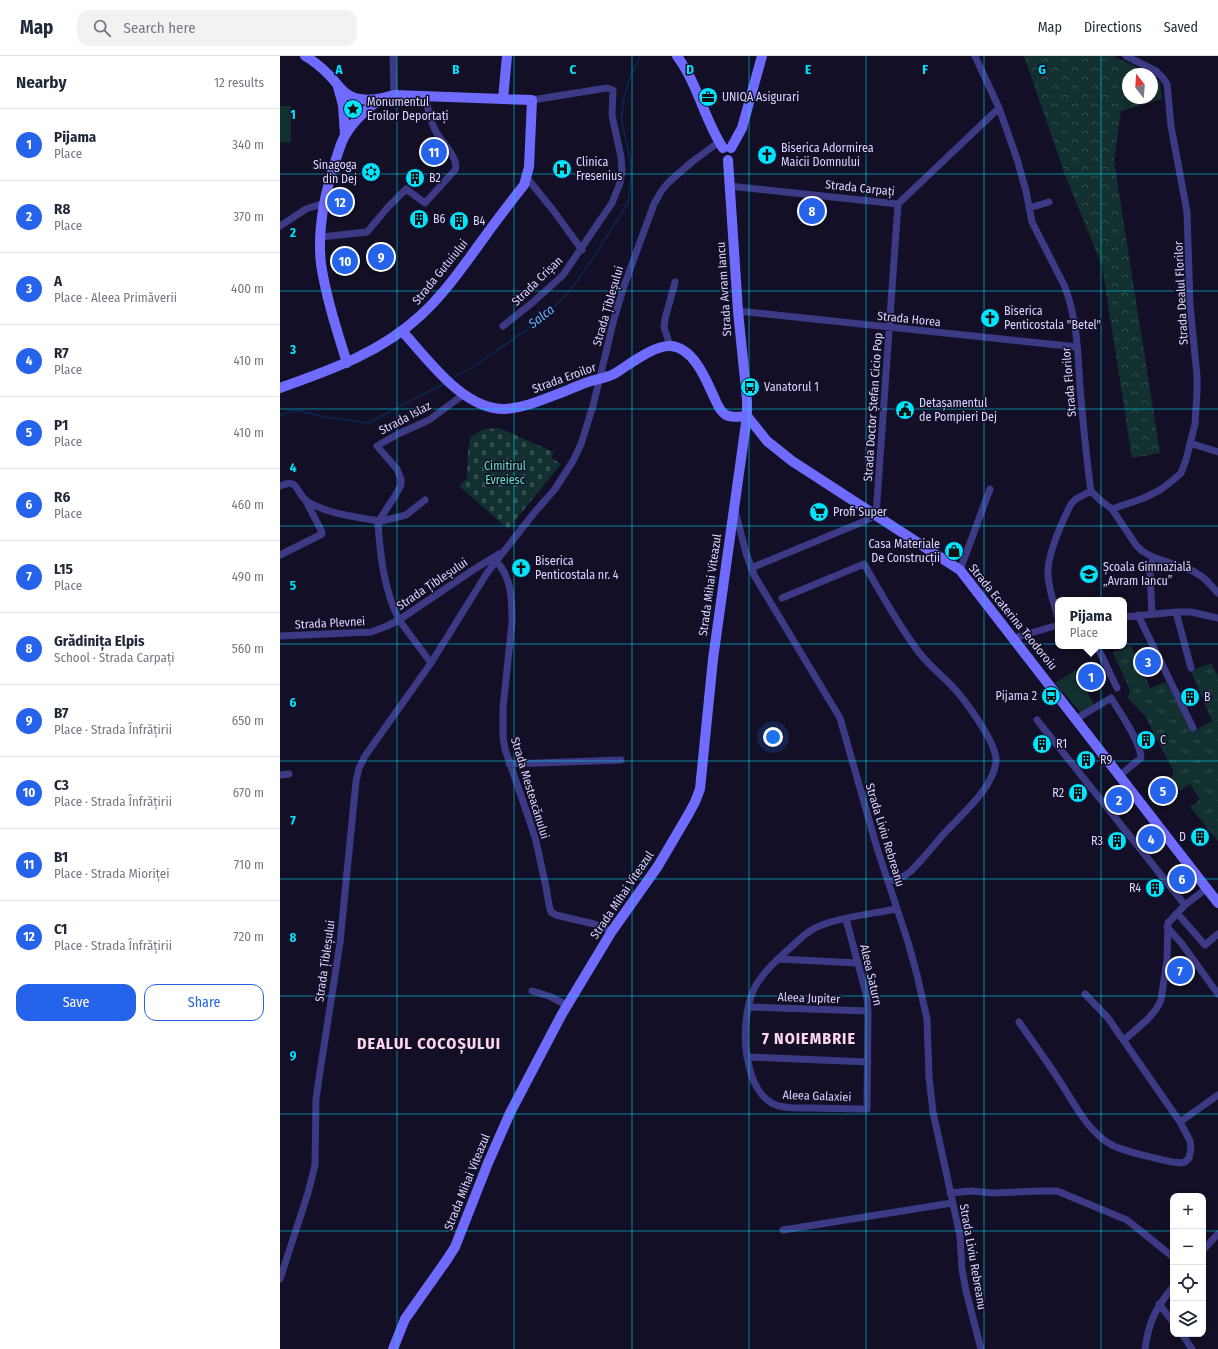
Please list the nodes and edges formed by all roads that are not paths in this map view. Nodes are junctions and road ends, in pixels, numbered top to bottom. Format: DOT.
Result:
graph roads {
  1 [pos="305,56"];
  2 [pos="393,56"];
  3 [pos="507,56"];
  4 [pos="677,56"];
  5 [pos="762,56"];
  6 [pos="975,56"];
  7 [pos="1126,56"];
  8 [pos="338,88"];
  9 [pos="394,95"];
  10 [pos="426,96"];
  11 [pos="380,99"];
  12 [pos="503,99"];
  13 [pos="532,100"];
  14 [pos="999,108"];
  15 [pos="345,135"];
  16 [pos="724,146"];
  17 [pos="527,178"];
  18 [pos="729,186"];
  19 [pos="1049,202"];
  20 [pos="324,203"];
  21 [pos="898,204"];
  22 [pos="1029,208"];
  23 [pos="280,226"];
  24 [pos="321,237"];
  25 [pos="582,250"];
  26 [pos="675,282"];
  27 [pos="738,311"];
  28 [pos="503,326"];
  29 [pos="890,328"];
  30 [pos="402,330"];
  31 [pos="670,346"];
  32 [pos="1077,347"];
  33 [pos="347,364"];
  34 [pos="600,379"];
  35 [pos="280,388"];
  36 [pos="460,392"];
  37 [pos="747,416"];
  38 [pos="1190,443"];
  39 [pos="1218,452"];
  40 [pos="280,486"];
  41 [pos="990,489"];
  42 [pos="1091,492"];
  43 [pos="306,500"];
  44 [pos="425,500"];
  45 [pos="734,506"];
  46 [pos="1112,509"];
  47 [pos="876,515"];
  48 [pos="378,522"];
  49 [pos="503,552"];
  50 [pos="280,555"];
  51 [pos="1153,558"];
  52 [pos="496,561"];
  53 [pos="751,568"];
  54 [pos="960,570"];
  55 [pos="1218,593"];
  56 [pos="782,598"];
  57 [pos="1055,609"];
  58 [pos="1176,612"];
  59 [pos="1152,613"];
  60 [pos="1138,614"];
  61 [pos="1127,616"];
  62 [pos="1218,618"];
  63 [pos="399,620"];
  64 [pos="1055,626"];
  65 [pos="280,636"];
  66 [pos="1014,638"];
  67 [pos="1098,649"];
  68 [pos="431,663"];
  69 [pos="1191,668"];
  70 [pos="1117,688"];
  71 [pos="1076,719"];
  72 [pos="1037,720"];
  73 [pos="1193,728"];
  74 [pos="621,760"];
  75 [pos="509,764"];
  76 [pos="289,774"];
  77 [pos="280,775"];
  78 [pos="1120,775"];
  79 [pos="888,882"];
  80 [pos="1207,888"];
  81 [pos="1218,902"];
  82 [pos="1185,905"];
  83 [pos="896,909"];
  84 [pos="1177,913"];
  85 [pos="846,919"];
  86 [pos="1167,927"];
  87 [pos="612,931"];
  88 [pos="1218,934"];
  89 [pos="778,959"];
  90 [pos="858,963"];
  91 [pos="532,991"];
  92 [pos="1085,994"];
  93 [pos="1218,994"];
  94 [pos="567,1005"];
  95 [pos="748,1007"];
  96 [pos="868,1010"];
  97 [pos="1019,1022"];
  98 [pos="1124,1040"];
  99 [pos="747,1057"];
  100 [pos="868,1062"];
  101 [pos="1218,1095"];
  102 [pos="867,1109"];
  103 [pos="1180,1122"];
  104 [pos="950,1192"];
  105 [pos="952,1203"];
  106 [pos="782,1230"];
  107 [pos="1217,1238"];
  108 [pos="1206,1247"];
  109 [pos="1170,1255"];
  110 [pos="280,1279"];
  111 [pos="1170,1291"];
  112 [pos="1159,1304"];
  113 [pos="1170,1318"];
  114 [pos="1184,1337"];
  115 [pos="393,1349"];
  116 [pos="981,1349"];
  117 [pos="1145,1349"];
  118 [pos="1192,1349"];
  1 -- 8 [label="main road"];
  2 -- 9 [label="street"];
  3 -- 12 [label="main road"];
  4 -- 16 [label="main road"];
  5 -- 16 [label="main road"];
  6 -- 14 [label="street, Strada Florilor"];
  7 -- 38 [label="street, Strada Dealul Florilor"];
  8 -- 11 [label="main road"];
  8 -- 15 [label="main road"];
  9 -- 10 [label="main road"];
  9 -- 11 [label="main road"];
  10 -- 12 [label="main road"];
  10 -- 24 [label="street"];
  11 -- 15 [label="main road"];
  12 -- 13 [label="main road"];
  13 -- 17 [label="main road, Strada Gutuiului"];
  13 -- 25 [label="street, Strada Crișan"];
  14 -- 21 [label="street, Strada Carpați"];
  14 -- 22 [label="street, Strada Florilor"];
  15 -- 20 [label="main road"];
  16 -- 18 [label="main road, Strada Avram Iancu"];
  16 -- 34 [label="street, Strada Țibleșului"];
  17 -- 25 [label="street"];
  17 -- 30 [label="main road, Strada Gutuiului"];
  18 -- 21 [label="street, Strada Carpați"];
  18 -- 27 [label="main road, Strada Avram Iancu"];
  19 -- 22 [label="street"];
  20 -- 23 [label="street"];
  20 -- 24 [label="main road"];
  21 -- 29 [label="street, Strada Doctor Ștefan Cicio Pop"];
  22 -- 32 [label="street, Strada Florilor"];
  24 -- 33 [label="main road"];
  25 -- 28 [label="street, Strada Crișan"];
  26 -- 31 [label="street"];
  27 -- 29 [label="street, Strada Horea"];
  27 -- 37 [label="main road, Strada Avram Iancu"];
  29 -- 32 [label="street, Strada Horea"];
  29 -- 47 [label="street, Strada Doctor Ștefan Cicio Pop"];
  30 -- 33 [label="main road, Strada Gutuiului"];
  30 -- 36 [label="main road, Strada Eroilor"];
  31 -- 34 [label="main road, Strada Eroilor"];
  31 -- 37 [label="main road"];
  32 -- 42 [label="street, Strada Florilor"];
  33 -- 35 [label="main road, Strada Gutuiului"];
  34 -- 36 [label="main road, Strada Eroilor"];
  34 -- 49 [label="street, Strada Țibleșului"];
  36 -- 48 [label="street, Strada Islaz"];
  37 -- 45 [label="main road, Strada Mihai Viteazul"];
  37 -- 47 [label="main road, Strada Ecaterina Teodoroiu"];
  38 -- 39 [label="street"];
  38 -- 46 [label="street, Strada Dealul Florilor"];
  40 -- 43 [label="street"];
  41 -- 54 [label="street"];
  42 -- 46 [label="street"];
  42 -- 57 [label="street"];
  43 -- 48 [label="street"];
  43 -- 50 [label="street"];
  44 -- 48 [label="street"];
  45 -- 53 [label="street, Strada Liviu Rebreanu"];
  45 -- 87 [label="main road, Strada Mihai Viteazul"];
  46 -- 51 [label="street"];
  47 -- 53 [label="street"];
  47 -- 54 [label="main road, Strada Ecaterina Teodoroiu"];
  48 -- 63 [label="street"];
  49 -- 52 [label="street, Strada Țibleșului"];
  49 -- 63 [label="street, Strada Țibleșului"];
  51 -- 55 [label="street"];
  51 -- 59 [label="street"];
  52 -- 68 [label="street, Strada Țibleșului"];
  52 -- 75 [label="street, Strada Mesteacănului"];
  53 -- 79 [label="street, Strada Liviu Rebreanu"];
  54 -- 66 [label="main road, Strada Ecaterina Teodoroiu"];
  56 -- 79 [label="street"];
  58 -- 59 [label="street"];
  58 -- 62 [label="street"];
  58 -- 69 [label="street"];
  59 -- 60 [label="street"];
  60 -- 61 [label="street"];
  60 -- 73 [label="street"];
  63 -- 65 [label="street, Strada Plevnei"];
  63 -- 68 [label="street, Strada Țibleșului"];
  64 -- 66 [label="street"];
  66 -- 71 [label="main road, Strada Ecaterina Teodoroiu"];
  67 -- 70 [label="street"];
  68 -- 110 [label="street, Strada Țibleșului"];
  71 -- 78 [label="main road, Strada Ecaterina Teodoroiu"];
  71 -- 78 [label="street"];
  72 -- 82 [label="street"];
  74 -- 75 [label="street"];
  75 -- 87 [label="street, Strada Mesteacănului"];
  76 -- 77 [label="street"];
  78 -- 80 [label="main road, Strada Ecaterina Teodoroiu"];
  79 -- 83 [label="street, Strada Liviu Rebreanu"];
  80 -- 81 [label="main road, Strada Ecaterina Teodoroiu"];
  80 -- 82 [label="street"];
  82 -- 84 [label="street"];
  83 -- 85 [label="street, Aleea Galaxiei"];
  83 -- 104 [label="street, Strada Liviu Rebreanu"];
  84 -- 86 [label="street"];
  84 -- 88 [label="street"];
  85 -- 89 [label="street, Aleea Galaxiei"];
  85 -- 90 [label="street, Aleea Saturn"];
  86 -- 93 [label="street"];
  86 -- 98 [label="street"];
  87 -- 94 [label="main road, Strada Mihai Viteazul"];
  89 -- 90 [label="street"];
  89 -- 95 [label="street, Aleea Galaxiei"];
  90 -- 96 [label="street, Aleea Saturn"];
  91 -- 94 [label="street"];
  92 -- 98 [label="street"];
  94 -- 115 [label="main road, Strada Mihai Viteazul"];
  95 -- 96 [label="street, Aleea Jupiter"];
  95 -- 99 [label="street, Aleea Galaxiei"];
  96 -- 100 [label="street, Aleea Saturn"];
  97 -- 103 [label="street"];
  98 -- 103 [label="street"];
  99 -- 100 [label="street"];
  99 -- 102 [label="street, Aleea Galaxiei"];
  100 -- 102 [label="street, Aleea Saturn"];
  101 -- 103 [label="street"];
  104 -- 105 [label="street, Strada Liviu Rebreanu"];
  104 -- 109 [label="street, Strada Liviu Rebreanu"];
  105 -- 106 [label="street"];
  105 -- 116 [label="street, Strada Liviu Rebreanu"];
  107 -- 108 [label="street"];
  111 -- 112 [label="street"];
  112 -- 113 [label="street"];
  112 -- 117 [label="street"];
  114 -- 118 [label="street"];
}
